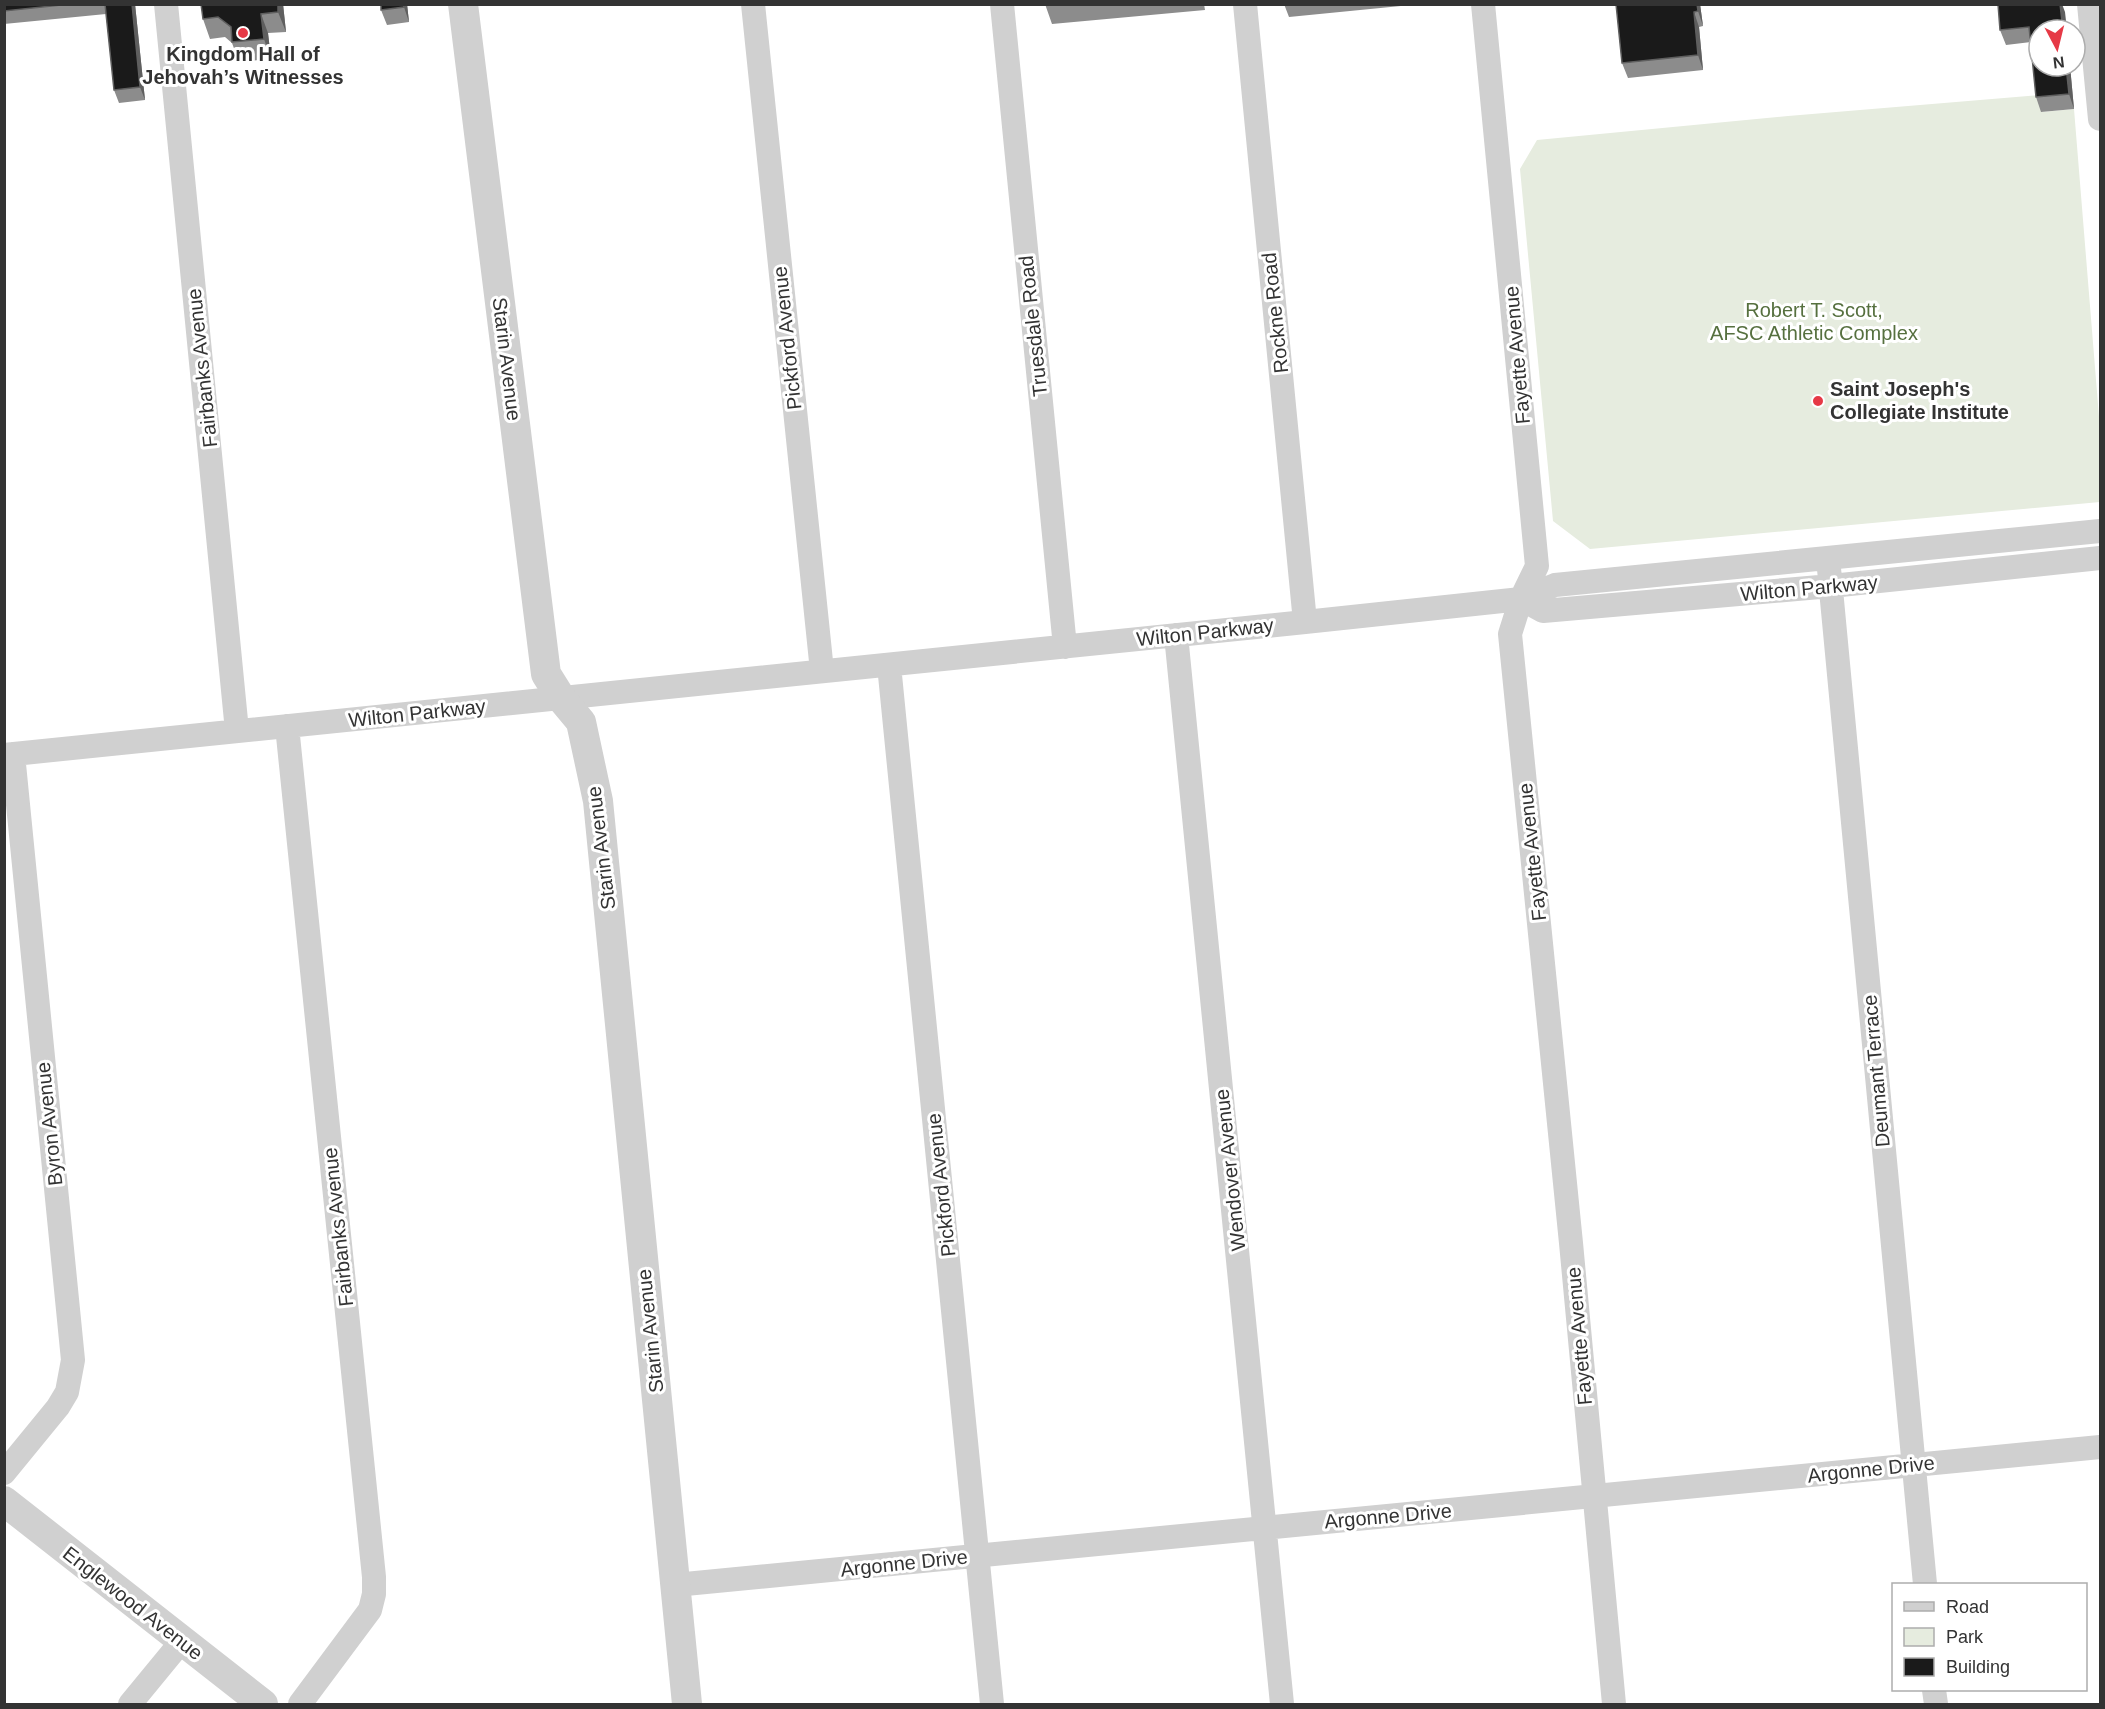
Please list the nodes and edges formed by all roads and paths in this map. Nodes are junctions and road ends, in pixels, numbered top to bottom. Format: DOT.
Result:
graph roads {
  1 [pos="166,4"];
  2 [pos="463,4"];
  3 [pos="753,4"];
  4 [pos="1002,4"];
  5 [pos="1245,4"];
  6 [pos="1483,4"];
  7 [pos="2089,4"];
  8 [pos="2100,119"];
  9 [pos="2100,531"];
  10 [pos="1828,558"];
  11 [pos="2100,558"];
  12 [pos="1831,586"];
  13 [pos="1521,599"];
  14 [pos="1305,622"];
  15 [pos="1176,635"];
  16 [pos="1065,647"];
  17 [pos="889,665"];
  18 [pos="822,671"];
  19 [pos="561,698"];
  20 [pos="287,726"];
  21 [pos="237,731"];
  22 [pos="9,755"];
  23 [pos="2100,1447"];
  24 [pos="1913,1465"];
  25 [pos="4,1473"];
  26 [pos="1594,1496"];
  27 [pos="4,1501"];
  28 [pos="1265,1527"];
  29 [pos="978,1556"];
  30 [pos="1924,1583"];
  31 [pos="675,1585"];
  32 [pos="181,1642"];
  33 [pos="130,1704"];
  34 [pos="263,1704"];
  35 [pos="300,1704"];
  36 [pos="687,1704"];
  37 [pos="992,1704"];
  38 [pos="1282,1704"];
  39 [pos="1614,1704"];
  1 -- 21 [label="street, Fairbanks Avenue"];
  2 -- 19 [label="street, Starin Avenue"];
  3 -- 18 [label="street, Pickford Avenue"];
  4 -- 16 [label="street, Truesdale Road"];
  5 -- 14 [label="street, Rockne Road"];
  6 -- 13 [label="street, Fayette Avenue"];
  7 -- 8 [label="street"];
  9 -- 10 [label="street, Wilton Parkway"];
  10 -- 12 [label="street, Deumant Terrace"];
  10 -- 13 [label="street, Wilton Parkway"];
  11 -- 12 [label="street, Wilton Parkway"];
  12 -- 13 [label="street, Wilton Parkway"];
  12 -- 24 [label="street, Deumant Terrace"];
  13 -- 14 [label="street, Wilton Parkway"];
  13 -- 26 [label="street, Fayette Avenue"];
  14 -- 15 [label="street, Wilton Parkway"];
  15 -- 16 [label="street, Wilton Parkway"];
  15 -- 28 [label="street, Wendover Avenue"];
  16 -- 17 [label="street, Wilton Parkway"];
  17 -- 18 [label="street, Wilton Parkway"];
  17 -- 29 [label="street, Pickford Avenue"];
  18 -- 19 [label="street, Wilton Parkway"];
  19 -- 20 [label="street, Wilton Parkway"];
  19 -- 31 [label="street, Starin Avenue"];
  20 -- 21 [label="street, Wilton Parkway"];
  20 -- 35 [label="street, Fairbanks Avenue"];
  21 -- 22 [label="street, Wilton Parkway"];
  22 -- 25 [label="street, Byron Avenue"];
  23 -- 24 [label="street, Argonne Drive"];
  24 -- 26 [label="street, Argonne Drive"];
  24 -- 30 [label="street, Deumant Terrace"];
  26 -- 28 [label="street, Argonne Drive"];
  26 -- 39 [label="street, Fayette Avenue"];
  27 -- 32 [label="street, Englewood Avenue"];
  28 -- 29 [label="street, Argonne Drive"];
  28 -- 38 [label="street, Wendover Avenue"];
  29 -- 31 [label="street, Argonne Drive"];
  29 -- 37 [label="street, Pickford Avenue"];
  31 -- 36 [label="street, Starin Avenue"];
  32 -- 33 [label="street"];
  32 -- 34 [label="street, Englewood Avenue"];
}
